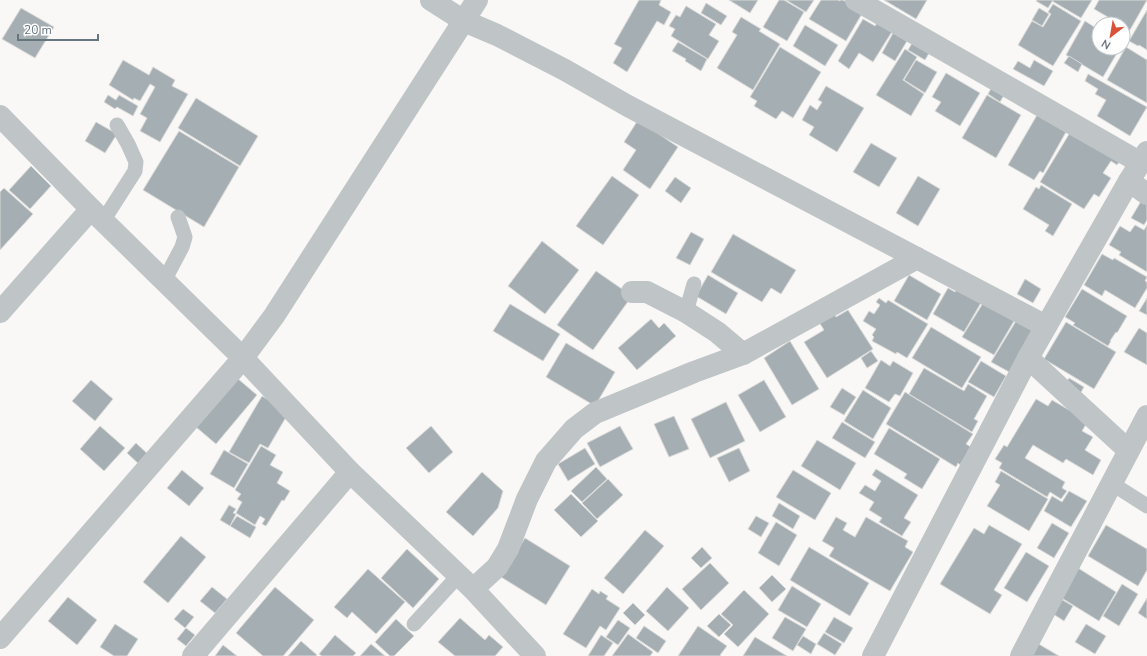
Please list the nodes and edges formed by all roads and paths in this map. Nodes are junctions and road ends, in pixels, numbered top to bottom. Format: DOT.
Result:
graph roads {
  1 [pos="431,0"];
  2 [pos="477,0"];
  3 [pos="856,0"];
  4 [pos="464,21"];
  5 [pos="0,116"];
  6 [pos="117,125"];
  7 [pos="1144,158"];
  8 [pos="1129,181"];
  9 [pos="1147,194"];
  10 [pos="97,215"];
  11 [pos="178,217"];
  12 [pos="917,258"];
  13 [pos="164,280"];
  14 [pos="694,284"];
  15 [pos="632,292"];
  16 [pos="0,312"];
  17 [pos="686,312"];
  18 [pos="1046,326"];
  19 [pos="743,354"];
  20 [pos="243,358"];
  21 [pos="1028,358"];
  22 [pos="1147,416"];
  23 [pos="1128,450"];
  24 [pos="350,472"];
  25 [pos="1111,483"];
  26 [pos="1147,506"];
  27 [pos="466,582"];
  28 [pos="414,624"];
  29 [pos="0,638"];
  30 [pos="193,656"];
  31 [pos="535,656"];
  32 [pos="874,656"];
  33 [pos="1021,656"];
  1 -- 4 [label="street"];
  2 -- 4 [label="street"];
  3 -- 7 [label="street"];
  4 -- 12 [label="street"];
  4 -- 20 [label="street"];
  5 -- 10 [label="street"];
  6 -- 10 [label="lane"];
  7 -- 8 [label="street"];
  8 -- 9 [label="street"];
  8 -- 18 [label="street"];
  10 -- 13 [label="street"];
  10 -- 16 [label="street"];
  11 -- 13 [label="lane"];
  12 -- 18 [label="street"];
  12 -- 19 [label="street"];
  13 -- 20 [label="street"];
  14 -- 17 [label="lane"];
  15 -- 17 [label="street"];
  17 -- 19 [label="street"];
  18 -- 21 [label="street"];
  19 -- 27 [label="street"];
  20 -- 24 [label="street"];
  20 -- 29 [label="street"];
  21 -- 23 [label="street"];
  21 -- 32 [label="street"];
  22 -- 23 [label="street"];
  23 -- 25 [label="street"];
  24 -- 27 [label="street"];
  24 -- 30 [label="street"];
  25 -- 26 [label="lane"];
  25 -- 33 [label="street"];
  27 -- 28 [label="lane"];
  27 -- 31 [label="street"];
}
